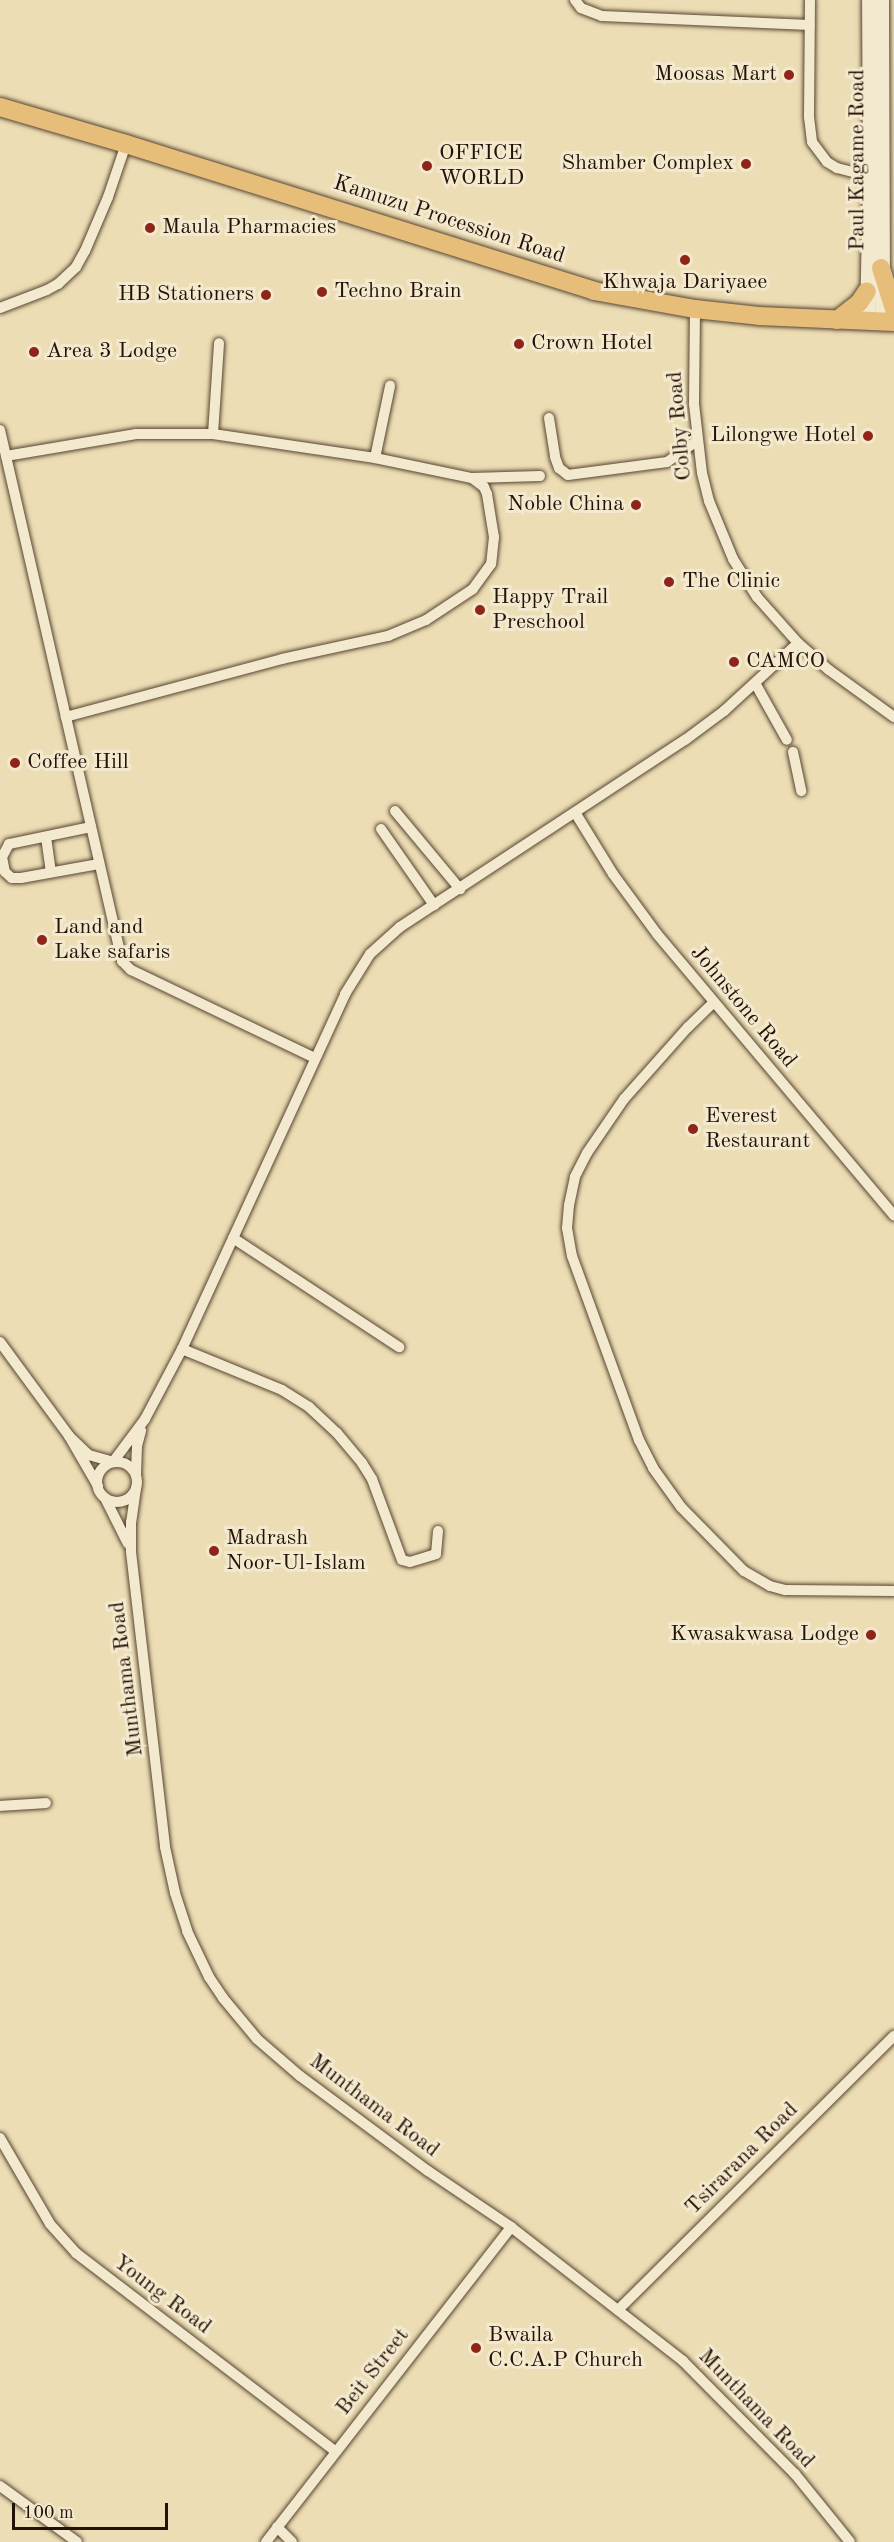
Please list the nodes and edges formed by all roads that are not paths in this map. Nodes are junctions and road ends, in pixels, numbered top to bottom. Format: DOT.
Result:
graph roads {
  1 [pos="575,0"];
  2 [pos="810,0"];
  3 [pos="869,0"];
  4 [pos="881,0"];
  5 [pos="810,25"];
  6 [pos="0,107"];
  7 [pos="126,144"];
  8 [pos="882,152"];
  9 [pos="876,178"];
  10 [pos="880,268"];
  11 [pos="867,291"];
  12 [pos="0,308"];
  13 [pos="695,309"];
  14 [pos="884,318"];
  15 [pos="837,320"];
  16 [pos="219,343"];
  17 [pos="390,386"];
  18 [pos="549,418"];
  19 [pos="0,430"];
  20 [pos="213,434"];
  21 [pos="697,441"];
  22 [pos="6,456"];
  23 [pos="375,458"];
  24 [pos="540,476"];
  25 [pos="472,478"];
  26 [pos="798,643"];
  27 [pos="755,683"];
  28 [pos="66,717"];
  29 [pos="894,717"];
  30 [pos="787,740"];
  31 [pos="793,752"];
  32 [pos="801,791"];
  33 [pos="394,811"];
  34 [pos="576,814"];
  35 [pos="91,828"];
  36 [pos="381,829"];
  37 [pos="46,837"];
  38 [pos="99,864"];
  39 [pos="51,872"];
  40 [pos="460,889"];
  41 [pos="434,905"];
  42 [pos="713,1003"];
  43 [pos="315,1058"];
  44 [pos="894,1215"];
  45 [pos="233,1238"];
  46 [pos="0,1342"];
  47 [pos="399,1347"];
  48 [pos="182,1349"];
  49 [pos="145,1419"];
  50 [pos="69,1436"];
  51 [pos="113,1462"];
  52 [pos="136,1474"];
  53 [pos="98,1486"];
  54 [pos="136,1488"];
  55 [pos="105,1498"];
  56 [pos="438,1531"];
  57 [pos="131,1552"];
  58 [pos="894,1591"];
  59 [pos="46,1803"];
  60 [pos="0,1806"];
  61 [pos="894,2036"];
  62 [pos="0,2138"];
  63 [pos="511,2227"];
  64 [pos="618,2310"];
  65 [pos="336,2452"];
  66 [pos="0,2486"];
  67 [pos="277,2527"];
  68 [pos="77,2542"];
  69 [pos="266,2542"];
  70 [pos="292,2542"];
  71 [pos="850,2542"];
  1 -- 5 [label="street"];
  2 -- 5 [label="street"];
  3 -- 8 [label="main road"];
  4 -- 8 [label="main road, Paul Kagame Road"];
  5 -- 9 [label="street"];
  6 -- 7 [label="highway, Kamuzu Procession Road"];
  7 -- 12 [label="street"];
  7 -- 13 [label="highway, Kamuzu Procession Road"];
  8 -- 9 [label="main road, Paul Kagame Road"];
  9 -- 10 [label="main road, Paul Kagame Road"];
  9 -- 11 [label="main road"];
  10 -- 14 [label="highway"];
  11 -- 14 [label="main road"];
  11 -- 15 [label="highway"];
  13 -- 15 [label="highway, Kamuzu Procession Road"];
  13 -- 21 [label="street, Colby Road"];
  14 -- 15 [label="highway, Kamuzu Procession Road"];
  16 -- 20 [label="street"];
  17 -- 23 [label="street"];
  18 -- 21 [label="street"];
  19 -- 22 [label="street"];
  20 -- 22 [label="street"];
  20 -- 23 [label="street"];
  21 -- 26 [label="street, Colby Road"];
  22 -- 28 [label="street"];
  23 -- 25 [label="street"];
  24 -- 25 [label="street"];
  25 -- 28 [label="street"];
  26 -- 27 [label="street"];
  26 -- 29 [label="street, Colby Road"];
  27 -- 30 [label="street"];
  27 -- 34 [label="street"];
  28 -- 35 [label="street"];
  31 -- 32 [label="street"];
  33 -- 40 [label="street"];
  34 -- 40 [label="street"];
  34 -- 42 [label="street, Johnstone Road"];
  35 -- 37 [label="street"];
  35 -- 38 [label="street"];
  36 -- 41 [label="street"];
  37 -- 39 [label="street"];
  37 -- 39 [label="street"];
  38 -- 39 [label="street"];
  38 -- 43 [label="street"];
  40 -- 41 [label="street"];
  41 -- 43 [label="street"];
  42 -- 44 [label="street, Johnstone Road"];
  42 -- 58 [label="street"];
  43 -- 45 [label="street"];
  45 -- 47 [label="street"];
  45 -- 48 [label="street"];
  46 -- 50 [label="street"];
  48 -- 49 [label="street"];
  48 -- 56 [label="street"];
  49 -- 51 [label="street"];
  49 -- 52 [label="street"];
  50 -- 51 [label="street"];
  50 -- 53 [label="street"];
  51 -- 52 [label="street"];
  51 -- 53 [label="street"];
  52 -- 54 [label="street"];
  53 -- 55 [label="street"];
  54 -- 55 [label="street"];
  54 -- 57 [label="street"];
  55 -- 57 [label="street"];
  57 -- 63 [label="street, Munthama Road"];
  59 -- 60 [label="street"];
  61 -- 64 [label="street, Tsirarana Road"];
  62 -- 65 [label="street, Young Road"];
  63 -- 64 [label="street, Munthama Road"];
  63 -- 65 [label="street, Beit Street"];
  64 -- 71 [label="street, Munthama Road"];
  65 -- 67 [label="street, Beit Street"];
  66 -- 68 [label="street"];
  67 -- 69 [label="street, Beit Street"];
  67 -- 70 [label="street"];
}
